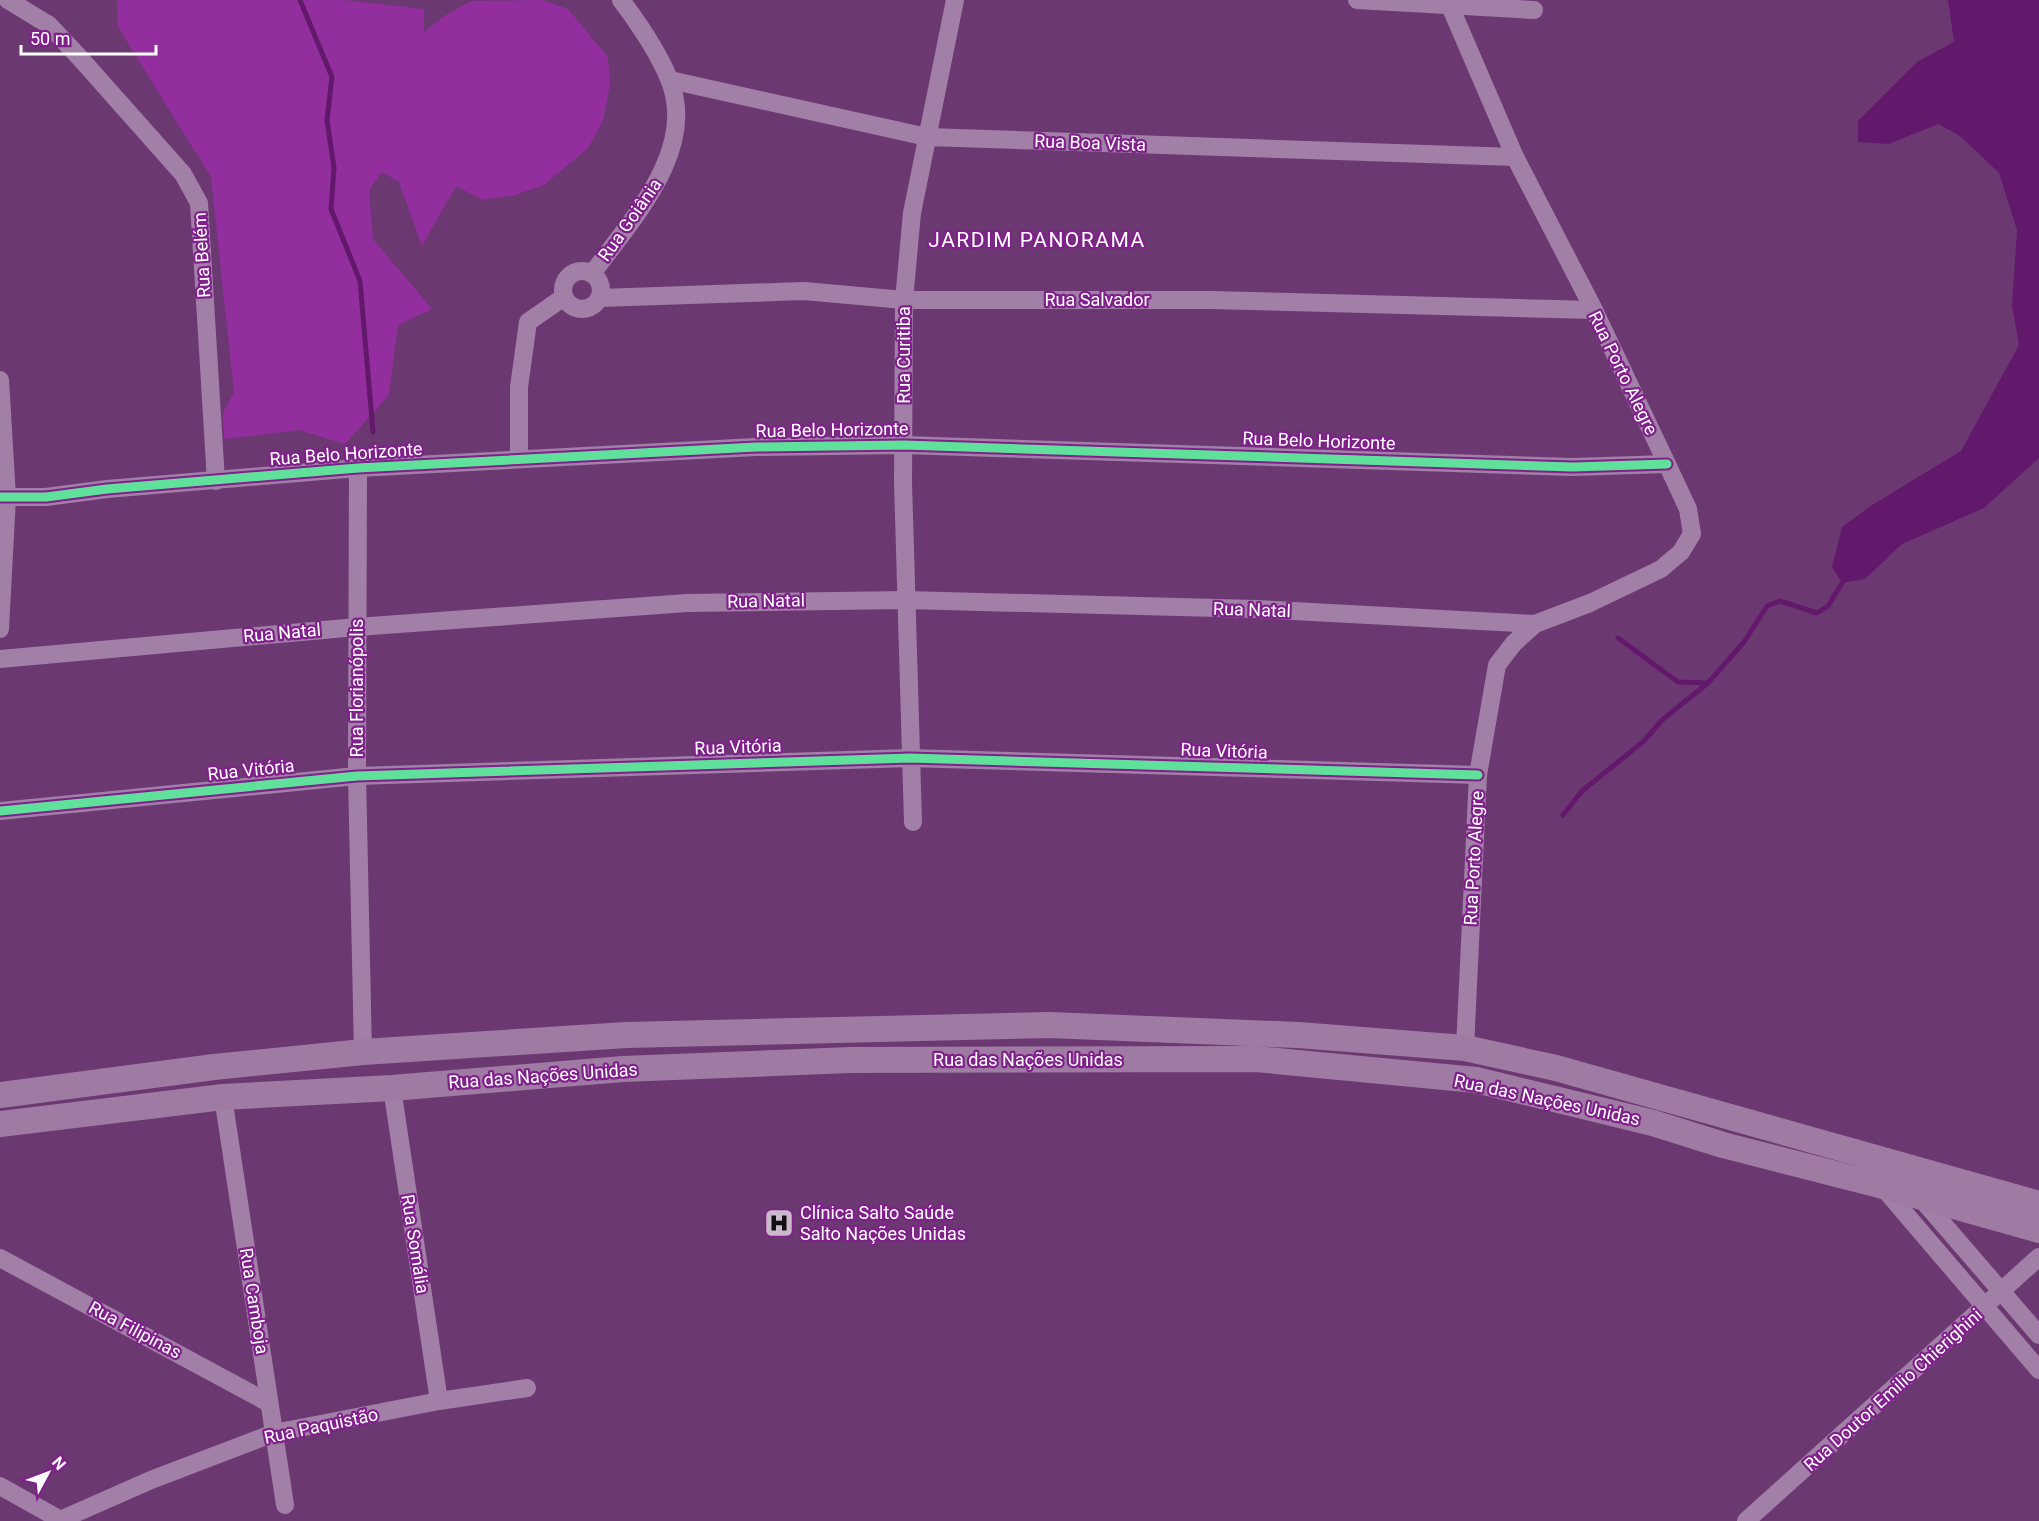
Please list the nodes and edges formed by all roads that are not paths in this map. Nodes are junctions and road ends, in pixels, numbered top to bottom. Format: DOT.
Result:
graph roads {
  1 [pos="8,0"];
  2 [pos="621,0"];
  3 [pos="955,0"];
  4 [pos="1356,0"];
  5 [pos="1450,6"];
  6 [pos="1534,10"];
  7 [pos="670,80"];
  8 [pos="927,137"];
  9 [pos="1515,157"];
  10 [pos="592,274"];
  11 [pos="564,297"];
  12 [pos="600,298"];
  13 [pos="904,300"];
  14 [pos="1594,310"];
  15 [pos="0,380"];
  16 [pos="904,445"];
  17 [pos="519,458"];
  18 [pos="1667,464"];
  19 [pos="358,468"];
  20 [pos="216,481"];
  21 [pos="3,497"];
  22 [pos="906,600"];
  23 [pos="1535,624"];
  24 [pos="357,627"];
  25 [pos="0,629"];
  26 [pos="0,659"];
  27 [pos="910,758"];
  28 [pos="1478,775"];
  29 [pos="357,776"];
  30 [pos="0,811"];
  31 [pos="913,822"];
  32 [pos="626,1035"];
  33 [pos="1298,1035"];
  34 [pos="1465,1048"];
  35 [pos="363,1052"];
  36 [pos="1256,1059"];
  37 [pos="623,1069"];
  38 [pos="392,1088"];
  39 [pos="0,1095"];
  40 [pos="223,1096"];
  41 [pos="0,1124"];
  42 [pos="1883,1158"];
  43 [pos="1917,1169"];
  44 [pos="1879,1185"];
  45 [pos="1919,1197"];
  46 [pos="2039,1204"];
  47 [pos="2039,1230"];
  48 [pos="2039,1257"];
  49 [pos="0,1258"];
  50 [pos="2001,1292"];
  51 [pos="1985,1308"];
  52 [pos="2039,1335"];
  53 [pos="2039,1370"];
  54 [pos="527,1388"];
  55 [pos="440,1401"];
  56 [pos="269,1403"];
  57 [pos="274,1433"];
  58 [pos="0,1486"];
  59 [pos="285,1504"];
  60 [pos="59,1520"];
  61 [pos="1746,1521"];
  1 -- 20 [label="street, Rua Belém"];
  2 -- 7 [label="street, Rua Goiânia"];
  3 -- 8 [label="street, Rua Curitiba"];
  4 -- 5 [label="street"];
  5 -- 6 [label="street"];
  5 -- 9 [label="street, Rua Porto Alegre"];
  7 -- 8 [label="street, Rua Boa Vista"];
  7 -- 10 [label="street, Rua Goiânia"];
  8 -- 9 [label="street, Rua Boa Vista"];
  8 -- 13 [label="street, Rua Curitiba"];
  9 -- 14 [label="street, Rua Porto Alegre"];
  10 -- 11 [label="street"];
  10 -- 12 [label="street"];
  11 -- 12 [label="street"];
  11 -- 17 [label="street"];
  12 -- 13 [label="street, Rua Salvador"];
  13 -- 14 [label="street, Rua Salvador"];
  13 -- 16 [label="street, Rua Curitiba"];
  14 -- 18 [label="street, Rua Porto Alegre"];
  15 -- 21 [label="street"];
  16 -- 17 [label="street, Rua Belo Horizonte"];
  16 -- 18 [label="street, Rua Belo Horizonte"];
  16 -- 22 [label="street, Rua Curitiba"];
  17 -- 19 [label="street, Rua Belo Horizonte"];
  18 -- 23 [label="street, Rua Porto Alegre"];
  19 -- 20 [label="street, Rua Belo Horizonte"];
  19 -- 24 [label="street, Rua Florianópolis"];
  20 -- 21 [label="street, Rua Belo Horizonte"];
  21 -- 25 [label="street"];
  22 -- 23 [label="street, Rua Natal"];
  22 -- 24 [label="street, Rua Natal"];
  22 -- 27 [label="street, Rua Curitiba"];
  23 -- 28 [label="street, Rua Porto Alegre"];
  24 -- 26 [label="street, Rua Natal"];
  24 -- 29 [label="street, Rua Florianópolis"];
  27 -- 28 [label="street, Rua Vitória"];
  27 -- 29 [label="street, Rua Vitória"];
  27 -- 31 [label="street, Rua Curitiba"];
  28 -- 34 [label="street, Rua Porto Alegre"];
  29 -- 30 [label="street, Rua Vitória"];
  29 -- 35 [label="street, Rua Florianópolis"];
  32 -- 33 [label="main road, Rua das Nações Unidas"];
  32 -- 35 [label="main road, Rua das Nações Unidas"];
  32 -- 37 [label="main road"];
  33 -- 34 [label="main road, Rua das Nações Unidas"];
  33 -- 36 [label="main road"];
  34 -- 42 [label="main road, Rua das Nações Unidas"];
  35 -- 39 [label="main road, Rua das Nações Unidas"];
  36 -- 37 [label="main road, Rua das Nações Unidas"];
  36 -- 44 [label="main road, Rua das Nações Unidas"];
  37 -- 38 [label="main road, Rua das Nações Unidas"];
  38 -- 40 [label="main road, Rua das Nações Unidas"];
  38 -- 55 [label="street, Rua Somália"];
  40 -- 41 [label="main road, Rua das Nações Unidas"];
  40 -- 56 [label="street, Rua Camboja"];
  42 -- 43 [label="main road, Rua das Nações Unidas"];
  42 -- 44 [label="street"];
  43 -- 45 [label="street"];
  43 -- 46 [label="main road"];
  44 -- 45 [label="main road, Rua das Nações Unidas"];
  44 -- 51 [label="street"];
  45 -- 47 [label="main road, Rua das Nações Unidas"];
  45 -- 50 [label="street"];
  48 -- 50 [label="street, Rua Doutor Emilio Chierighini"];
  49 -- 56 [label="street, Rua Filipinas"];
  50 -- 51 [label="street, Rua Doutor Emilio Chierighini"];
  50 -- 52 [label="street"];
  51 -- 53 [label="street"];
  51 -- 61 [label="street, Rua Doutor Emilio Chierighini"];
  54 -- 55 [label="street, Rua Paquistão"];
  55 -- 57 [label="street, Rua Paquistão"];
  56 -- 57 [label="street, Rua Camboja"];
  57 -- 59 [label="street, Rua Camboja"];
  57 -- 60 [label="street, Rua Paquistão"];
  58 -- 60 [label="street"];
}
